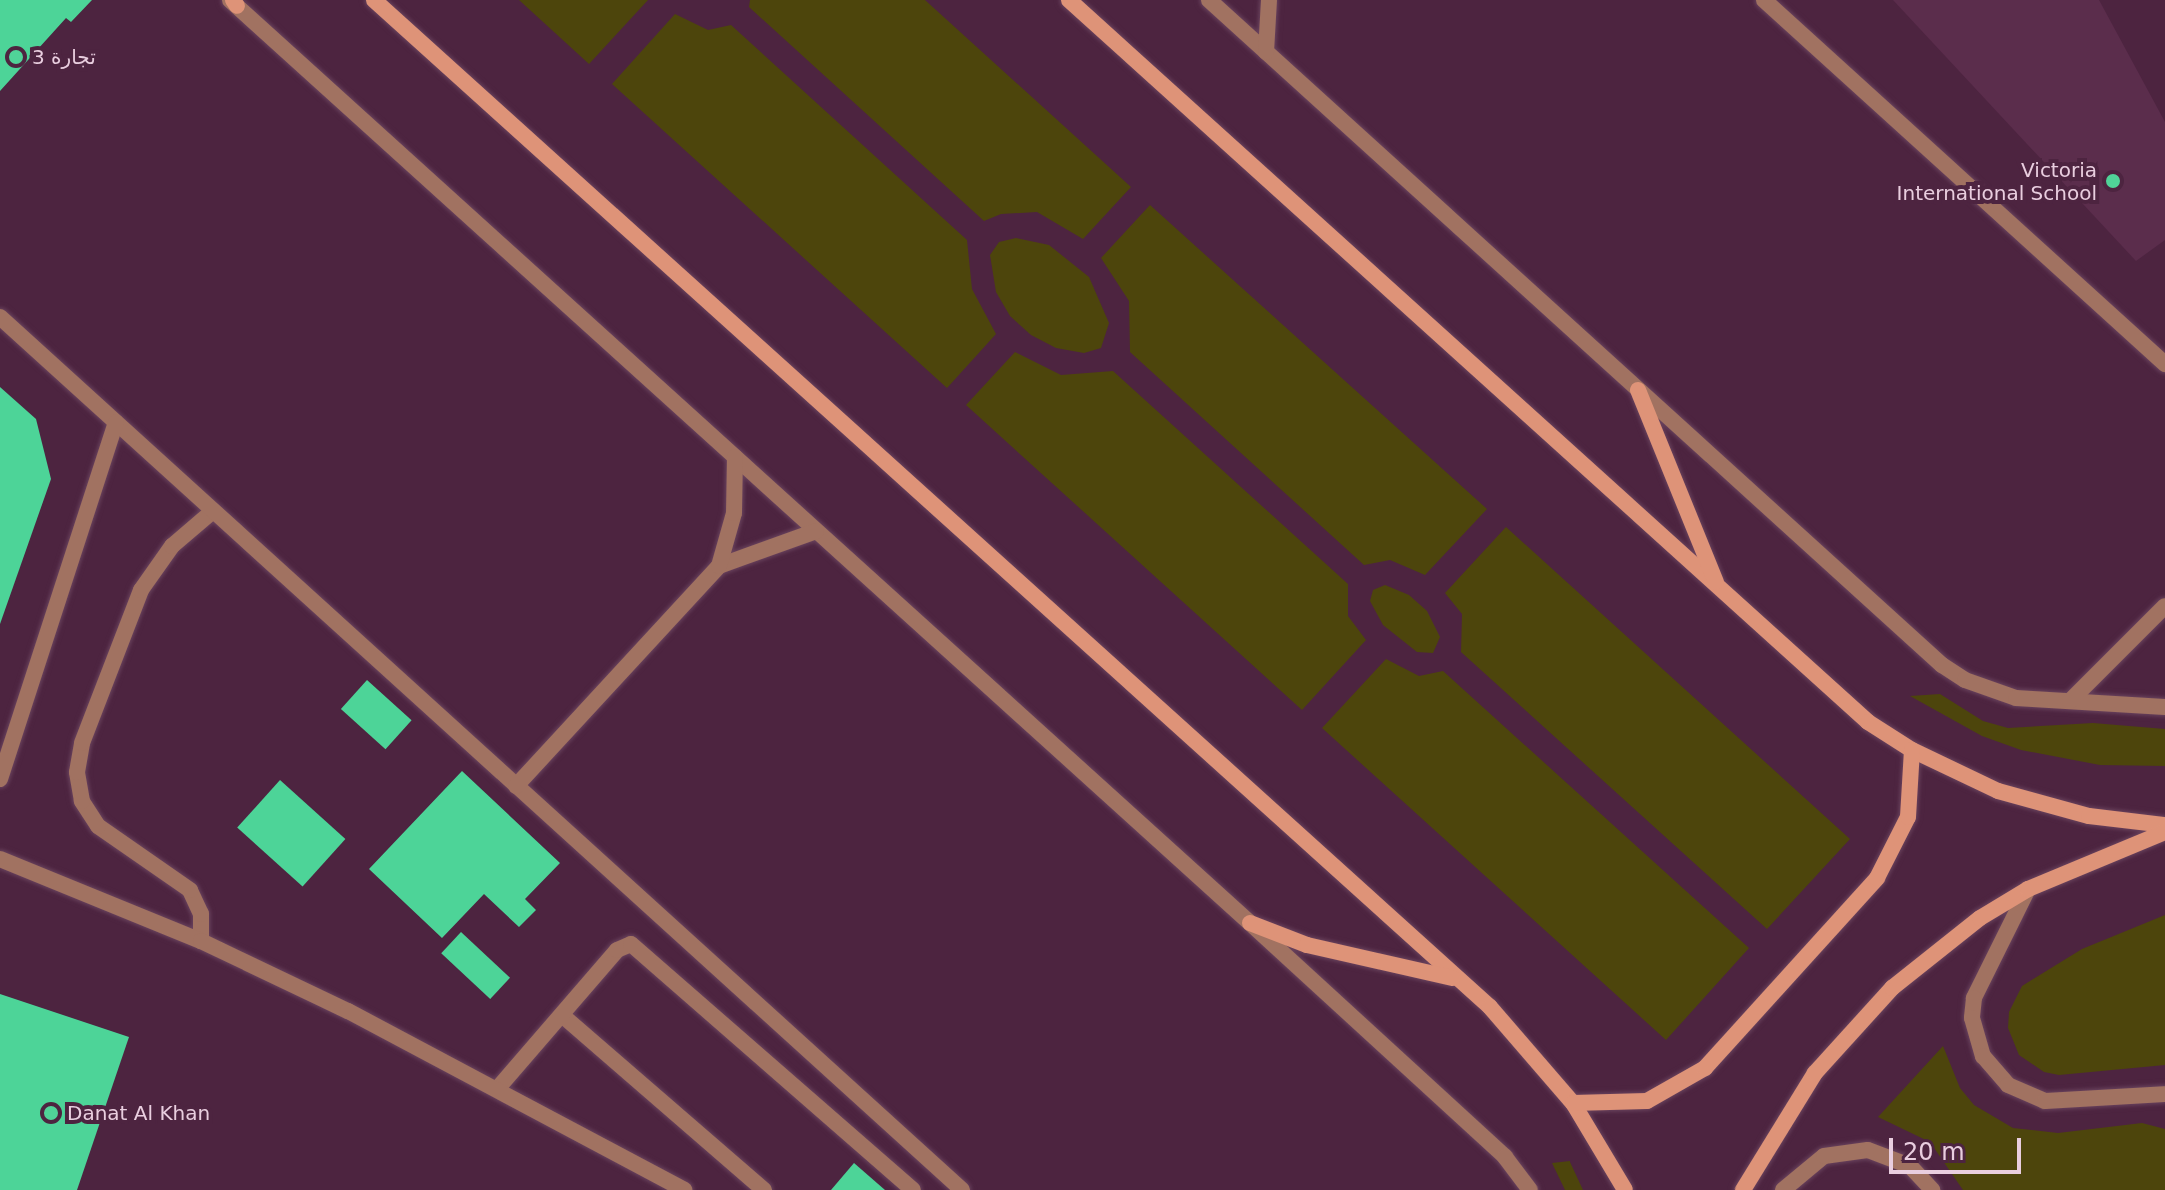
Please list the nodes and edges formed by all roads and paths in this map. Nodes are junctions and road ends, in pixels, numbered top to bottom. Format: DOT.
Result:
graph roads {
  1 [pos="374,0"];
  2 [pos="1069,0"];
  3 [pos="1209,0"];
  4 [pos="1269,0"];
  5 [pos="1764,0"];
  6 [pos="233,2"];
  7 [pos="1266,52"];
  8 [pos="0,317"];
  9 [pos="2165,364"];
  10 [pos="1638,390"];
  11 [pos="116,422"];
  12 [pos="735,457"];
  13 [pos="213,511"];
  14 [pos="816,531"];
  15 [pos="719,566"];
  16 [pos="1720,590"];
  17 [pos="2165,606"];
  18 [pos="2070,701"];
  19 [pos="2165,707"];
  20 [pos="1912,750"];
  21 [pos="0,779"];
  22 [pos="516,786"];
  23 [pos="2165,825"];
  24 [pos="2165,832"];
  25 [pos="0,859"];
  26 [pos="2028,889"];
  27 [pos="1250,923"];
  28 [pos="201,941"];
  29 [pos="1458,979"];
  30 [pos="563,1016"];
  31 [pos="498,1088"];
  32 [pos="2165,1094"];
  33 [pos="1573,1103"];
  34 [pos="684,1190"];
  35 [pos="764,1190"];
  36 [pos="913,1190"];
  37 [pos="962,1190"];
  38 [pos="1530,1190"];
  39 [pos="1625,1190"];
  40 [pos="1743,1190"];
  41 [pos="1783,1190"];
  42 [pos="1932,1190"];
  1 -- 29 [label="street"];
  2 -- 16 [label="street"];
  3 -- 7 [label="street"];
  4 -- 7 [label="street"];
  5 -- 9 [label="street"];
  6 -- 12 [label="street"];
  7 -- 10 [label="street"];
  8 -- 11 [label="street"];
  10 -- 16 [label="street"];
  10 -- 18 [label="street"];
  11 -- 13 [label="street"];
  11 -- 21 [label="street"];
  12 -- 14 [label="street"];
  12 -- 15 [label="street"];
  13 -- 22 [label="street"];
  13 -- 28 [label="street"];
  14 -- 15 [label="street"];
  14 -- 27 [label="street"];
  15 -- 22 [label="street"];
  16 -- 20 [label="street"];
  17 -- 18 [label="street"];
  18 -- 19 [label="street"];
  20 -- 23 [label="street"];
  20 -- 33 [label="street"];
  22 -- 37 [label="street"];
  24 -- 26 [label="street"];
  25 -- 28 [label="street"];
  26 -- 32 [label="street"];
  26 -- 40 [label="street"];
  27 -- 29 [label="street"];
  27 -- 38 [label="street"];
  28 -- 31 [label="street"];
  29 -- 33 [label="street"];
  30 -- 31 [label="street"];
  30 -- 35 [label="street"];
  30 -- 36 [label="street"];
  31 -- 34 [label="street"];
  33 -- 39 [label="street"];
  41 -- 42 [label="street"];
}
